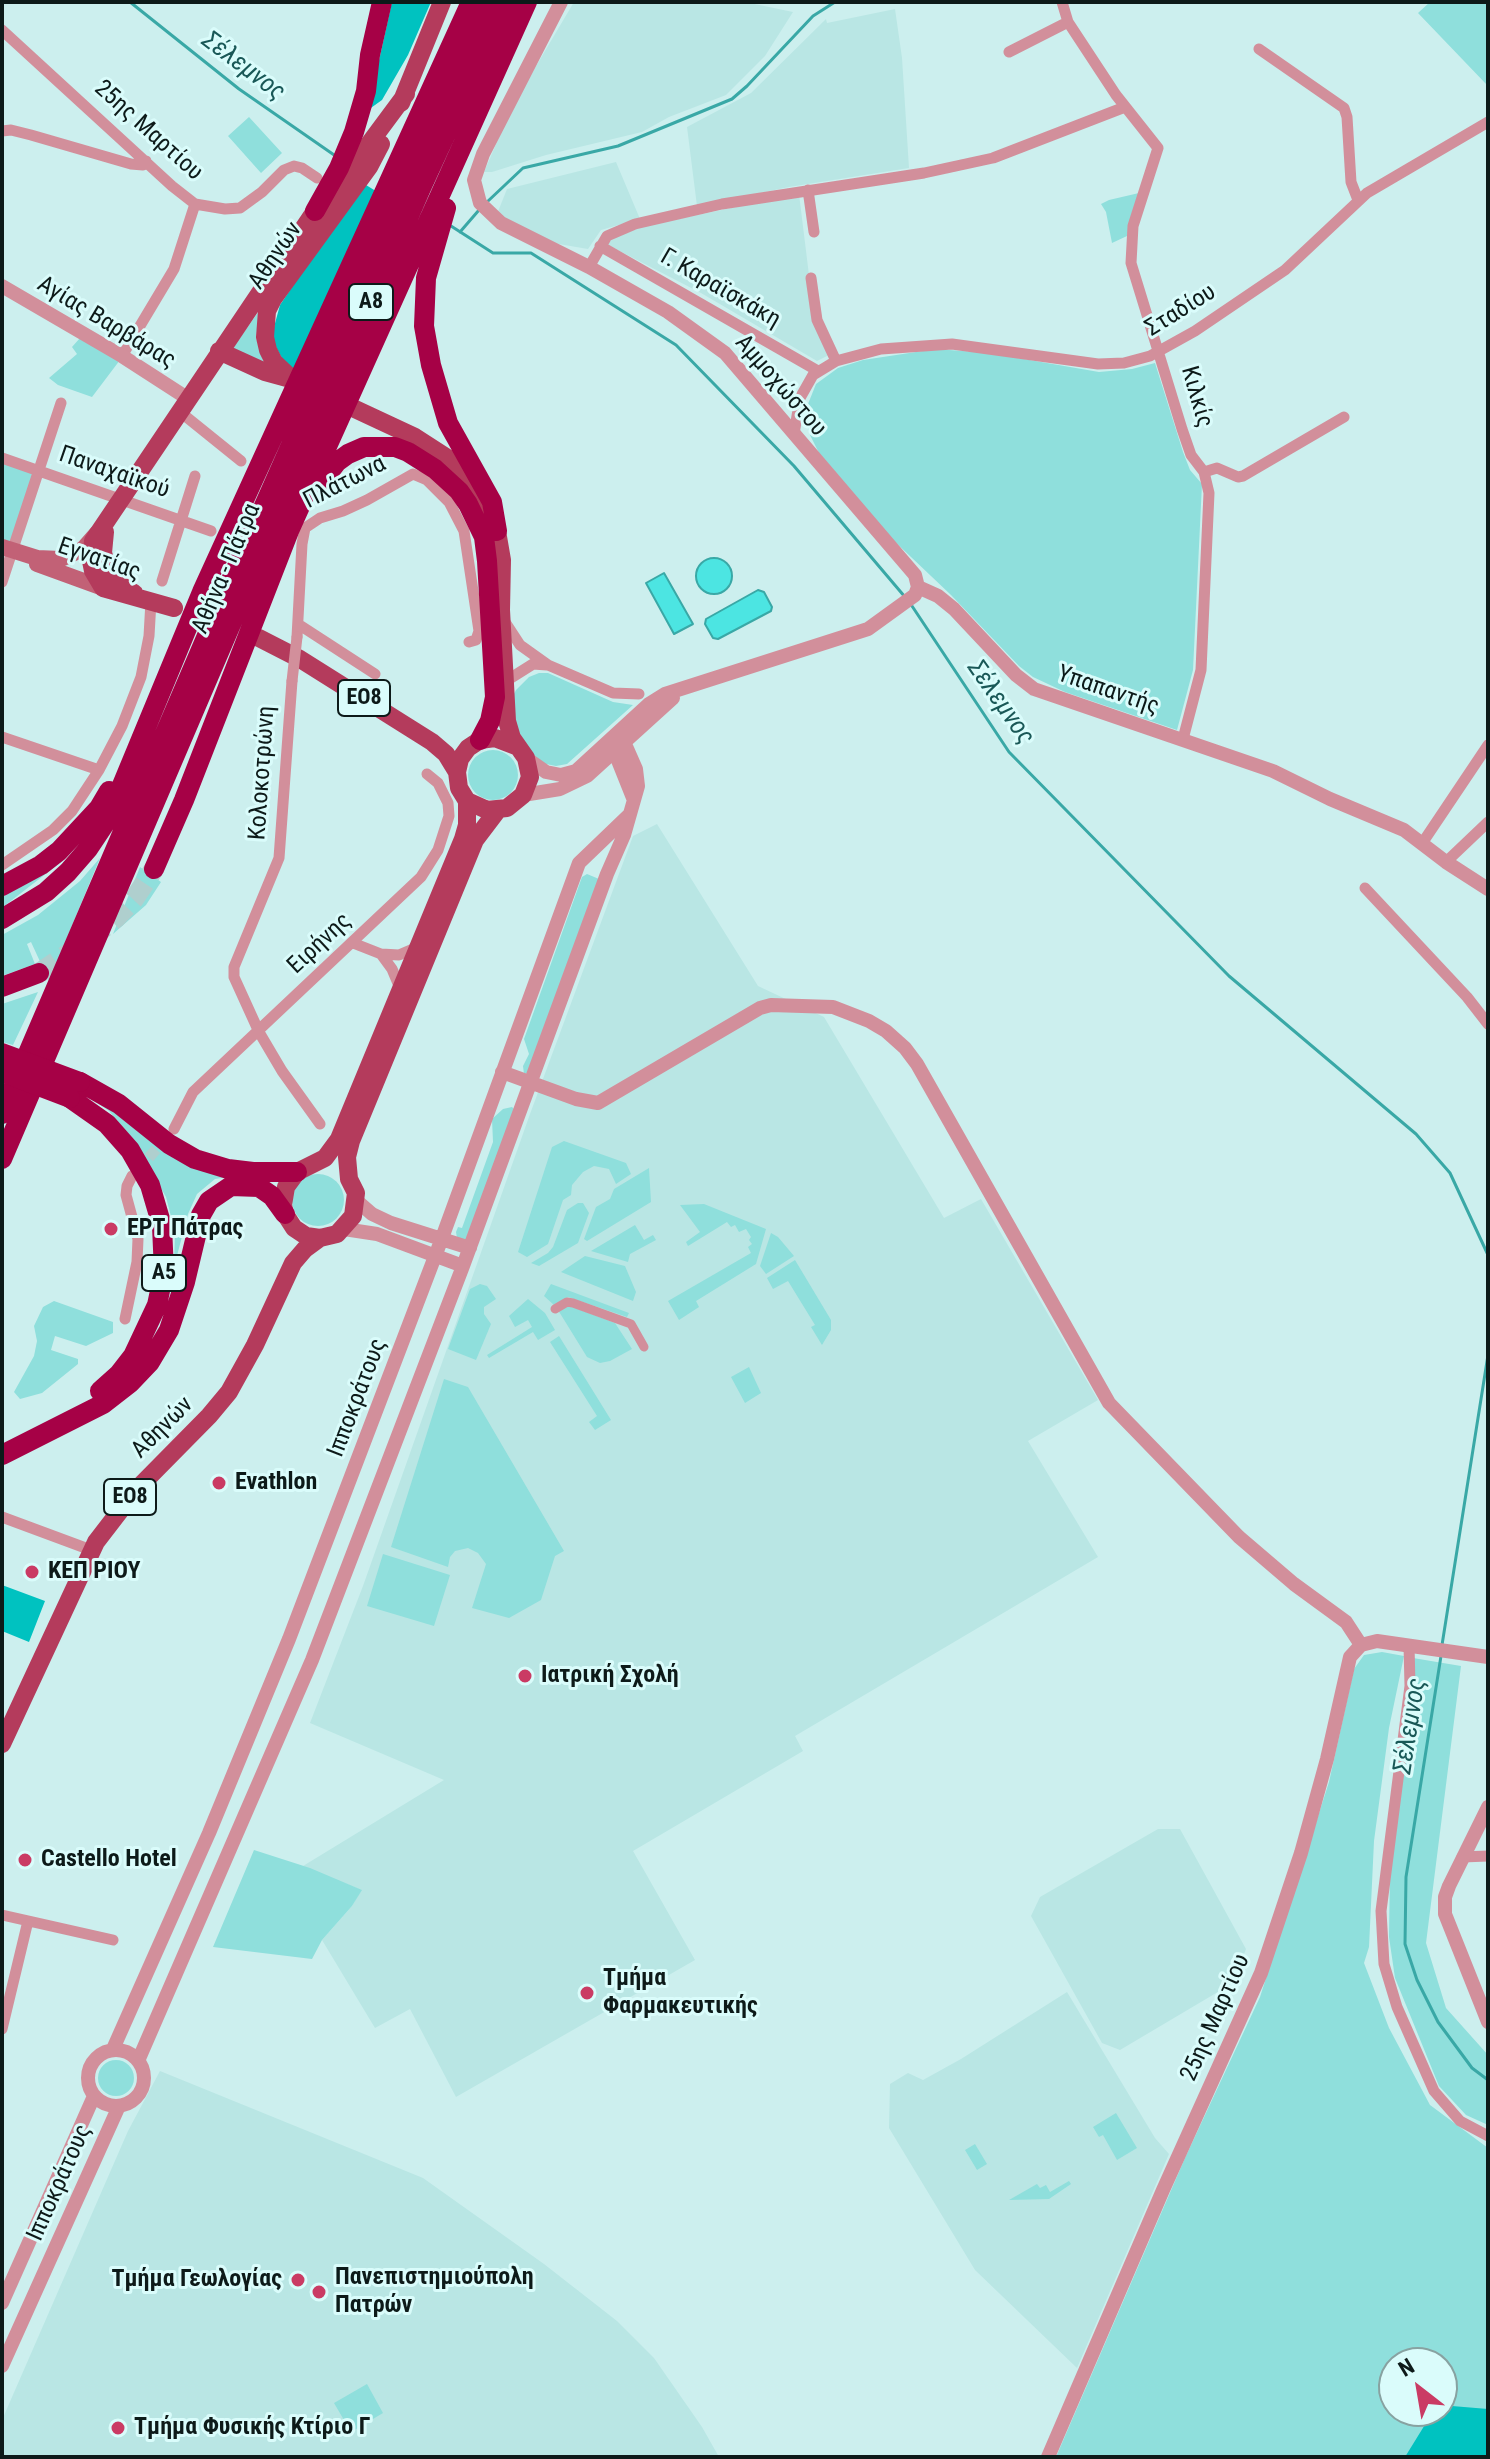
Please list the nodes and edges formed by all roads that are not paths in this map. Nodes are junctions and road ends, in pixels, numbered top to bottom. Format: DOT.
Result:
graph roads {
  1 [pos="382,2"];
  2 [pos="442,2"];
  3 [pos="471,2"];
  4 [pos="488,2"];
  5 [pos="506,2"];
  6 [pos="561,2"];
  7 [pos="1062,2"];
  8 [pos="530,11"];
  9 [pos="1068,22"];
  10 [pos="548,26"];
  11 [pos="2,30"];
  12 [pos="1259,49"];
  13 [pos="1009,52"];
  14 [pos="406,94"];
  15 [pos="1125,107"];
  16 [pos="473,120"];
  17 [pos="1488,122"];
  18 [pos="2,131"];
  19 [pos="146,161"];
  20 [pos="317,178"];
  21 [pos="808,190"];
  22 [pos="1358,200"];
  23 [pos="195,204"];
  24 [pos="315,211"];
  25 [pos="814,232"];
  26 [pos="600,246"];
  27 [pos="589,267"];
  28 [pos="811,278"];
  29 [pos="2,286"];
  30 [pos="219,351"];
  31 [pos="1160,352"];
  32 [pos="122,356"];
  33 [pos="836,361"];
  34 [pos="818,371"];
  35 [pos="61,403"];
  36 [pos="183,405"];
  37 [pos="355,409"];
  38 [pos="1344,417"];
  39 [pos="794,434"];
  40 [pos="2,458"];
  41 [pos="241,461"];
  42 [pos="40,470"];
  43 [pos="1204,472"];
  44 [pos="195,476"];
  45 [pos="118,506"];
  46 [pos="181,520"];
  47 [pos="211,531"];
  48 [pos="289,531"];
  49 [pos="497,531"];
  50 [pos="98,532"];
  51 [pos="7,549"];
  52 [pos="162,581"];
  53 [pos="2,582"];
  54 [pos="103,588"];
  55 [pos="916,591"];
  56 [pos="151,601"];
  57 [pos="174,608"];
  58 [pos="501,610"];
  59 [pos="298,630"];
  60 [pos="259,638"];
  61 [pos="469,642"];
  62 [pos="548,665"];
  63 [pos="375,674"];
  64 [pos="506,681"];
  65 [pos="639,694"];
  66 [pos="2,737"];
  67 [pos="1183,739"];
  68 [pos="480,740"];
  69 [pos="138,744"];
  70 [pos="1488,745"];
  71 [pos="617,746"];
  72 [pos="521,752"];
  73 [pos="99,770"];
  74 [pos="457,772"];
  75 [pos="427,774"];
  76 [pos="587,776"];
  77 [pos="629,782"];
  78 [pos="523,795"];
  79 [pos="467,801"];
  80 [pos="631,808"];
  81 [pos="497,811"];
  82 [pos="1488,822"];
  83 [pos="1423,842"];
  84 [pos="2,851"];
  85 [pos="15,859"];
  86 [pos="1446,862"];
  87 [pos="2,865"];
  88 [pos="154,869"];
  89 [pos="2,886"];
  90 [pos="1365,888"];
  91 [pos="1488,889"];
  92 [pos="2,919"];
  93 [pos="353,943"];
  94 [pos="420,946"];
  95 [pos="381,954"];
  96 [pos="39,973"];
  97 [pos="2,987"];
  98 [pos="401,992"];
  99 [pos="1488,1024"];
  100 [pos="259,1032"];
  101 [pos="2,1053"];
  102 [pos="2,1072"];
  103 [pos="502,1072"];
  104 [pos="530,1082"];
  105 [pos="75,1090"];
  106 [pos="2,1114"];
  107 [pos="320,1124"];
  108 [pos="174,1129"];
  109 [pos="2,1159"];
  110 [pos="306,1168"];
  111 [pos="132,1176"];
  112 [pos="349,1179"];
  113 [pos="357,1201"];
  114 [pos="289,1221"];
  115 [pos="344,1229"];
  116 [pos="320,1238"];
  117 [pos="442,1238"];
  118 [pos="470,1248"];
  119 [pos="435,1256"];
  120 [pos="463,1266"];
  121 [pos="288,1271"];
  122 [pos="555,1309"];
  123 [pos="125,1319"];
  124 [pos="644,1347"];
  125 [pos="42,1434"];
  126 [pos="2,1455"];
  127 [pos="2,1517"];
  128 [pos="91,1550"];
  129 [pos="1361,1645"];
  130 [pos="1409,1645"];
  131 [pos="1488,1657"];
  132 [pos="2,1744"];
  133 [pos="1488,1807"];
  134 [pos="1488,1856"];
  135 [pos="1462,1857"];
  136 [pos="2,1915"];
  137 [pos="28,1921"];
  138 [pos="113,1940"];
  139 [pos="3,2021"];
  140 [pos="1488,2022"];
  141 [pos="113,2049"];
  142 [pos="138,2061"];
  143 [pos="94,2096"];
  144 [pos="119,2106"];
  145 [pos="1488,2136"];
  146 [pos="2,2303"];
  147 [pos="2,2366"];
  148 [pos="1048,2457"];
  1 -- 24 [label="highway"];
  2 -- 14 [label="main road, Αθηνών"];
  3 -- 69 [label="highway"];
  4 -- 106 [label="highway, Αθήνα - Πάτρα / Α8"];
  5 -- 109 [label="highway, Αθήνα - Πάτρα / Α8"];
  6 -- 10 [label="street"];
  7 -- 9 [label="street, Κιλκίς"];
  8 -- 10 [label="street"];
  8 -- 16 [label="highway"];
  9 -- 13 [label="street"];
  9 -- 15 [label="street, Κιλκίς"];
  10 -- 27 [label="street, Αμμοχώστου"];
  11 -- 19 [label="street, 25ης Μαρτίου"];
  12 -- 22 [label="street"];
  14 -- 24 [label="main road, Αθηνών"];
  14 -- 30 [label="main road, Αθηνών"];
  15 -- 21 [label="street"];
  15 -- 31 [label="street, Κιλκίς"];
  16 -- 48 [label="highway"];
  16 -- 49 [label="highway"];
  17 -- 22 [label="street, Σταδίου"];
  18 -- 19 [label="street"];
  19 -- 23 [label="street, 25ης Μαρτίου"];
  20 -- 23 [label="street, 25ης Μαρτίου"];
  21 -- 25 [label="street"];
  21 -- 26 [label="street"];
  22 -- 31 [label="street, Σταδίου"];
  23 -- 32 [label="street"];
  24 -- 30 [label="main road, Αθηνών"];
  26 -- 27 [label="street"];
  26 -- 34 [label="street, Γ. Καραϊσκάκη"];
  27 -- 39 [label="street, Αμμοχώστου"];
  28 -- 33 [label="street"];
  29 -- 32 [label="street, Αγίας Βαρβάρας"];
  30 -- 36 [label="main road, Αθηνών"];
  31 -- 33 [label="street, Σταδίου"];
  31 -- 43 [label="street, Κιλκίς"];
  32 -- 36 [label="street, Αγίας Βαρβάρας"];
  33 -- 34 [label="street, Σταδίου"];
  34 -- 39 [label="street"];
  35 -- 42 [label="street"];
  36 -- 41 [label="street"];
  36 -- 45 [label="main road, Αθηνών"];
  37 -- 49 [label="main road"];
  38 -- 43 [label="street"];
  39 -- 55 [label="street, Αμμοχώστου"];
  40 -- 42 [label="street, Παναχαϊκού"];
  42 -- 45 [label="street, Παναχαϊκού"];
  42 -- 51 [label="street"];
  43 -- 67 [label="street, Κιλκίς"];
  44 -- 46 [label="street"];
  45 -- 46 [label="street, Παναχαϊκού"];
  45 -- 50 [label="main road, Αθηνών"];
  45 -- 56 [label="main road, Αθηνών"];
  46 -- 47 [label="street, Παναχαϊκού"];
  46 -- 52 [label="street"];
  48 -- 68 [label="highway"];
  48 -- 88 [label="highway"];
  49 -- 58 [label="main road"];
  50 -- 51 [label="main road, Εγνατίας"];
  50 -- 54 [label="main road"];
  51 -- 53 [label="street"];
  51 -- 54 [label="main road, Εγνατίας"];
  54 -- 56 [label="main road, Εγνατίας"];
  55 -- 67 [label="street, Υπαπαντής"];
  55 -- 71 [label="street"];
  56 -- 57 [label="main road, Εγνατίας"];
  56 -- 73 [label="street"];
  58 -- 62 [label="street"];
  58 -- 64 [label="main road"];
  59 -- 61 [label="street, Πλάτωνα"];
  59 -- 63 [label="street"];
  59 -- 100 [label="street, Κολοκοτρώνη, bridge"];
  60 -- 74 [label="main road, ΕΟ8"];
  62 -- 64 [label="street"];
  62 -- 65 [label="street"];
  64 -- 72 [label="main road"];
  66 -- 73 [label="street"];
  67 -- 83 [label="street, Υπαπαντής"];
  68 -- 72 [label="main road"];
  68 -- 74 [label="main road"];
  69 -- 89 [label="highway"];
  69 -- 92 [label="highway"];
  70 -- 83 [label="street"];
  71 -- 72 [label="street"];
  71 -- 76 [label="street"];
  71 -- 77 [label="street, Ιπποκράτους"];
  71 -- 80 [label="street, Ιπποκράτους"];
  72 -- 78 [label="main road"];
  73 -- 85 [label="street"];
  74 -- 79 [label="main road, Αθηνών / ΕΟ8"];
  75 -- 93 [label="street, Ειρήνης"];
  76 -- 77 [label="street"];
  76 -- 78 [label="street"];
  77 -- 80 [label="street, Ιπποκράτους"];
  78 -- 81 [label="main road"];
  79 -- 81 [label="main road"];
  79 -- 94 [label="main road, Αθηνών / ΕΟ8"];
  80 -- 103 [label="street, Ιπποκράτους"];
  80 -- 104 [label="street, Ιπποκράτους"];
  81 -- 112 [label="main road"];
  82 -- 86 [label="street"];
  83 -- 86 [label="street, Υπαπαντής"];
  84 -- 85 [label="street"];
  85 -- 87 [label="street"];
  86 -- 91 [label="street, Υπαπαντής"];
  90 -- 99 [label="street"];
  93 -- 95 [label="street"];
  93 -- 100 [label="street, Ειρήνης"];
  94 -- 95 [label="street"];
  94 -- 98 [label="main road, Αθηνών / ΕΟ8"];
  95 -- 98 [label="street"];
  96 -- 97 [label="highway"];
  98 -- 110 [label="main road, Αθηνών / ΕΟ8"];
  100 -- 107 [label="street, Κολοκοτρώνη"];
  100 -- 108 [label="street, Ειρήνης"];
  101 -- 105 [label="highway, bridge"];
  102 -- 105 [label="highway, Α5, bridge"];
  103 -- 104 [label="street"];
  103 -- 117 [label="street, Ιπποκράτους"];
  104 -- 118 [label="street, Ιπποκράτους"];
  104 -- 129 [label="street"];
  105 -- 110 [label="highway"];
  105 -- 125 [label="highway, Α5"];
  110 -- 112 [label="main road"];
  110 -- 114 [label="main road, Αθηνών / ΕΟ8"];
  111 -- 123 [label="street"];
  112 -- 113 [label="main road"];
  113 -- 115 [label="main road"];
  113 -- 117 [label="street"];
  114 -- 116 [label="main road"];
  114 -- 121 [label="main road, Αθηνών / ΕΟ8"];
  114 -- 125 [label="highway"];
  115 -- 116 [label="main road, Αθηνών / ΕΟ8"];
  115 -- 119 [label="street"];
  116 -- 121 [label="main road, Αθηνών / ΕΟ8"];
  117 -- 118 [label="street"];
  117 -- 119 [label="street, Ιπποκράτους"];
  118 -- 120 [label="street, Ιπποκράτους"];
  119 -- 120 [label="street"];
  119 -- 141 [label="street, Ιπποκράτους"];
  120 -- 142 [label="street, Ιπποκράτους"];
  121 -- 128 [label="main road, Αθηνών / ΕΟ8"];
  122 -- 124 [label="street"];
  125 -- 126 [label="highway, Α5"];
  127 -- 128 [label="street"];
  128 -- 132 [label="main road, Αθηνών / ΕΟ8"];
  129 -- 130 [label="street"];
  129 -- 148 [label="street, 25ης Μαρτίου"];
  130 -- 131 [label="street"];
  130 -- 145 [label="street"];
  133 -- 135 [label="street"];
  134 -- 135 [label="street"];
  135 -- 140 [label="street"];
  136 -- 137 [label="street"];
  137 -- 138 [label="street"];
  137 -- 139 [label="street"];
  141 -- 142 [label="street"];
  141 -- 143 [label="street"];
  142 -- 144 [label="street"];
  143 -- 144 [label="street"];
  143 -- 146 [label="street, Ιπποκράτους"];
  144 -- 147 [label="street, Ιπποκράτους"];
}
